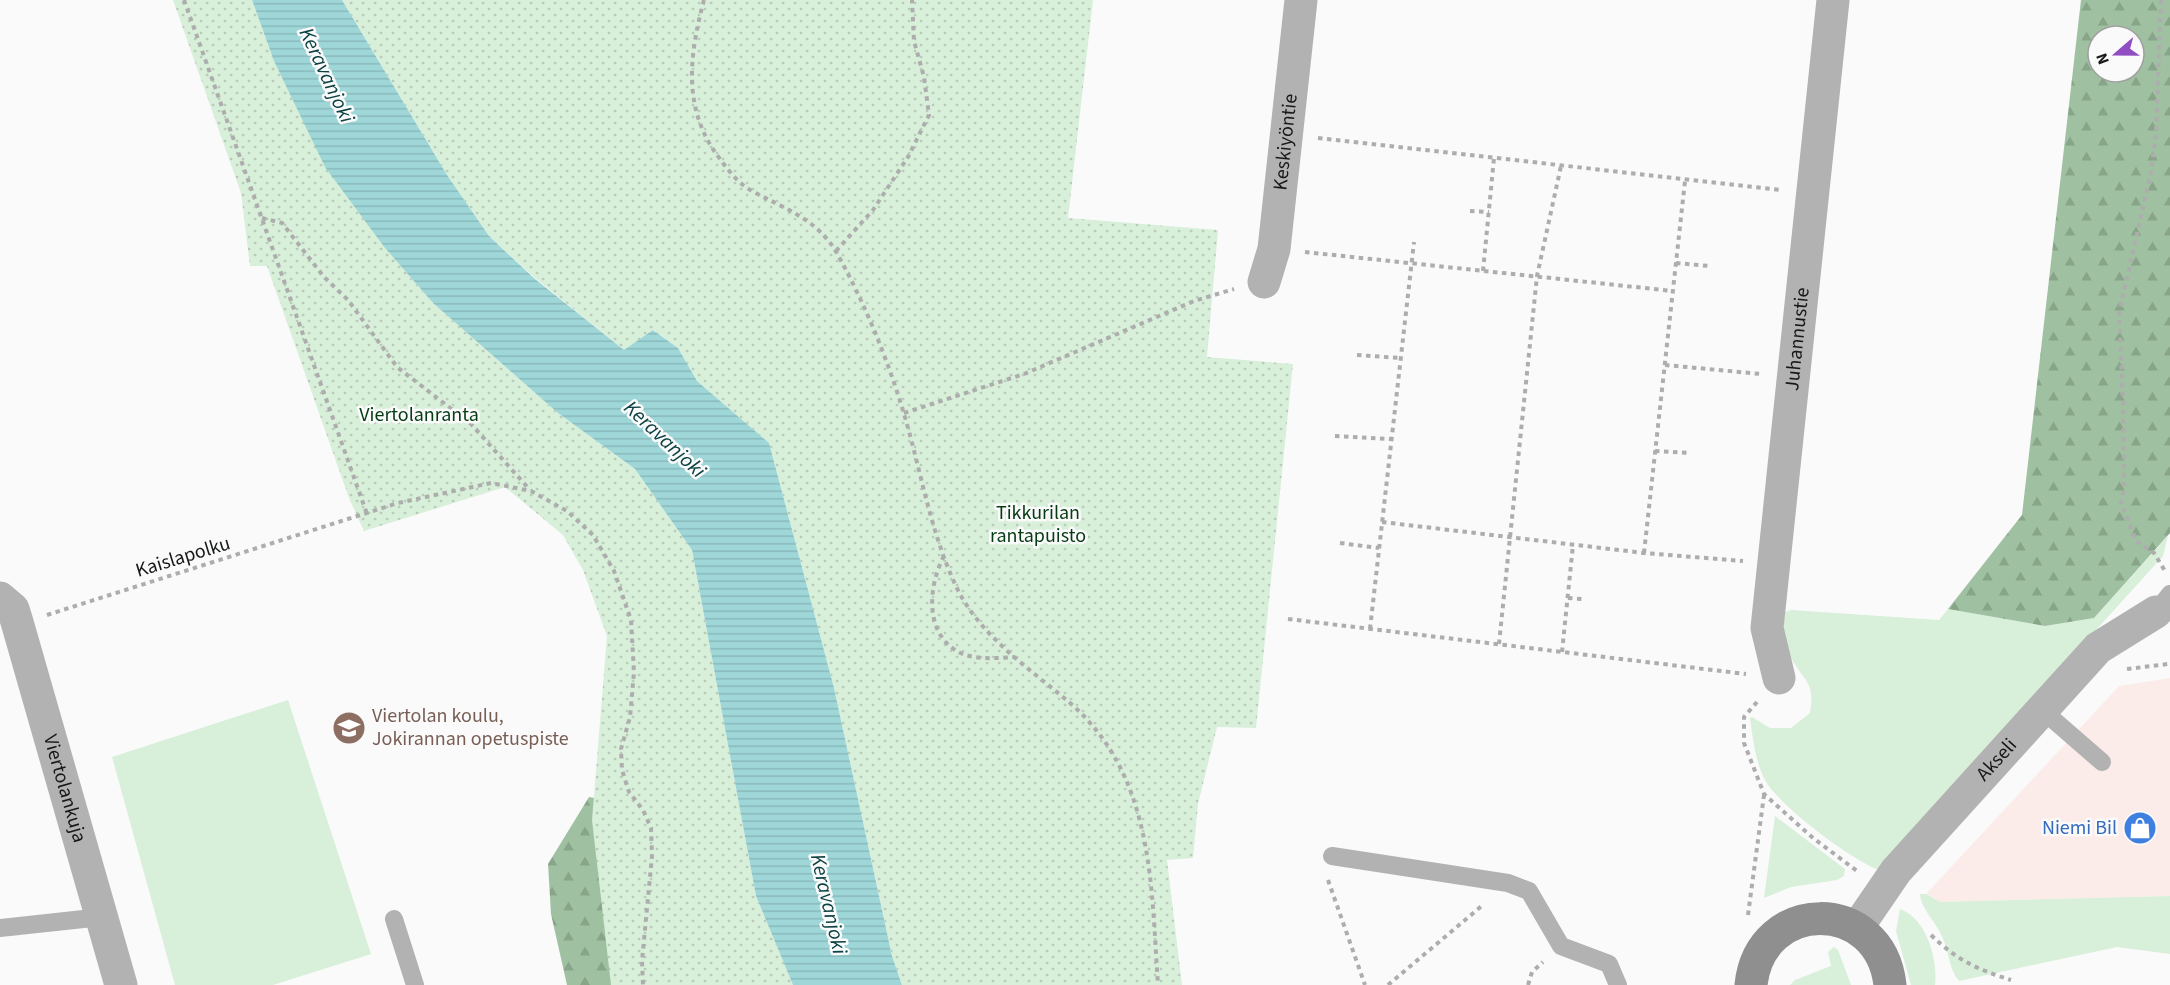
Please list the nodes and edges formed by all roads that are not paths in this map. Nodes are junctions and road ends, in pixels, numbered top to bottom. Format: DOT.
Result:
graph roads {
  1 [pos="1301,0"];
  2 [pos="1833,0"];
  3 [pos="1264,282"];
  4 [pos="2163,603"];
  5 [pos="9,610"];
  6 [pos="1779,678"];
  7 [pos="2041,709"];
  8 [pos="2102,762"];
  9 [pos="1332,855"];
  10 [pos="102,917"];
  11 [pos="394,918"];
  12 [pos="0,928"];
  13 [pos="1857,928"];
  14 [pos="122,985"];
  15 [pos="415,985"];
  16 [pos="1618,985"];
  17 [pos="1751,985"];
  18 [pos="1890,985"];
  1 -- 3 [label="street, Keskiyöntie"];
  2 -- 6 [label="street, Juhannustie"];
  4 -- 7 [label="street, Akseli"];
  5 -- 10 [label="street, Viertolankuja"];
  7 -- 8 [label="lane"];
  7 -- 13 [label="street, Akseli"];
  9 -- 16 [label="lane"];
  10 -- 12 [label="lane"];
  10 -- 14 [label="street, Viertolankuja"];
  11 -- 15 [label="lane"];
  13 -- 17 [label="street"];
  13 -- 18 [label="street"];
}
